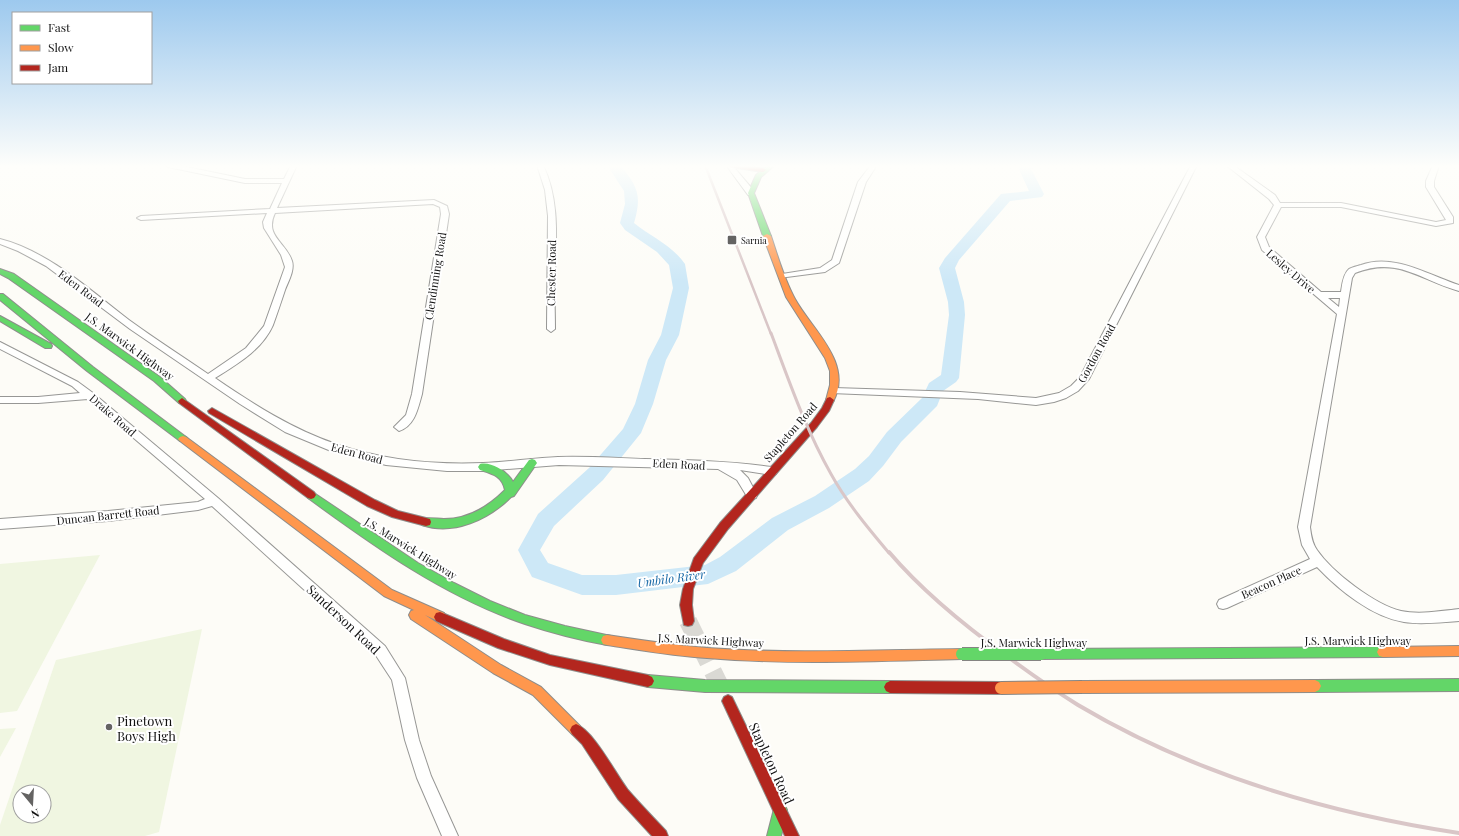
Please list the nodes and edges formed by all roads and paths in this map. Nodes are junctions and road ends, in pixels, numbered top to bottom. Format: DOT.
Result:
graph roads {
  1 [pos="274,204"];
  2 [pos="398,204"];
  3 [pos="439,204"];
  4 [pos="550,204"];
  5 [pos="755,204"];
  6 [pos="855,204"];
  7 [pos="1174,204"];
  8 [pos="1441,204"];
  9 [pos="1278,205"];
  10 [pos="271,211"];
  11 [pos="141,218"];
  12 [pos="0,241"];
  13 [pos="0,271"];
  14 [pos="782,276"];
  15 [pos="1459,288"];
  16 [pos="1318,294"];
  17 [pos="1346,294"];
  18 [pos="0,296"];
  19 [pos="1342,314"];
  20 [pos="0,318"];
  21 [pos="551,329"];
  22 [pos="0,345"];
  23 [pos="90,369"];
  24 [pos="208,378"];
  25 [pos="157,379"];
  26 [pos="834,391"];
  27 [pos="90,395"];
  28 [pos="0,400"];
  29 [pos="399,428"];
  30 [pos="532,463"];
  31 [pos="716,466"];
  32 [pos="483,467"];
  33 [pos="772,471"];
  34 [pos="511,492"];
  35 [pos="752,495"];
  36 [pos="214,501"];
  37 [pos="0,524"];
  38 [pos="1318,561"];
  39 [pos="388,593"];
  40 [pos="1223,604"];
  41 [pos="1459,615"];
  42 [pos="688,621"];
  43 [pos="1459,652"];
  44 [pos="1459,685"];
  45 [pos="728,701"];
  46 [pos="780,810"];
  47 [pos="450,836"];
  48 [pos="661,836"];
  49 [pos="774,836"];
  50 [pos="792,836"];
  1 -- 10 [label="street"];
  2 -- 10 [label="street, Clendinning Road"];
  3 -- 29 [label="street, Clendinning Road"];
  4 -- 21 [label="street, Chester Road"];
  5 -- 14 [label="main road, Stapleton Road"];
  6 -- 14 [label="street"];
  7 -- 26 [label="street, Gordon Road"];
  8 -- 9 [label="street"];
  9 -- 16 [label="street, Lesley Drive"];
  10 -- 11 [label="street, Clendinning Road"];
  10 -- 24 [label="street"];
  12 -- 24 [label="street, Eden Road"];
  13 -- 25 [label="main road, J.S. Marwick Highway"];
  14 -- 26 [label="main road, Stapleton Road"];
  15 -- 17 [label="street"];
  16 -- 17 [label="street"];
  16 -- 19 [label="street, Lesley Drive"];
  17 -- 19 [label="street"];
  18 -- 23 [label="main road"];
  19 -- 38 [label="street"];
  20 -- 23 [label="main road"];
  22 -- 27 [label="street, Drake Road"];
  23 -- 39 [label="main road"];
  24 -- 32 [label="street, Eden Road"];
  25 -- 34 [label="main road"];
  25 -- 43 [label="main road, J.S. Marwick Highway, bridge"];
  26 -- 33 [label="main road, Stapleton Road"];
  27 -- 28 [label="street"];
  27 -- 36 [label="street, Drake Road"];
  30 -- 31 [label="street, Eden Road"];
  30 -- 32 [label="street, Eden Road"];
  30 -- 34 [label="main road"];
  31 -- 33 [label="street, Eden Road"];
  31 -- 35 [label="street"];
  32 -- 34 [label="main road"];
  33 -- 35 [label="main road, Stapleton Road"];
  35 -- 42 [label="main road, Stapleton Road"];
  36 -- 37 [label="street, Duncan Barrett Road"];
  36 -- 47 [label="street, Sanderson Road"];
  38 -- 40 [label="street, Beacon Place"];
  38 -- 41 [label="street"];
  39 -- 44 [label="main road, bridge"];
  39 -- 48 [label="main road"];
  45 -- 46 [label="main road, Stapleton Road"];
  46 -- 49 [label="main road"];
  46 -- 50 [label="main road, Stapleton Road"];
}
